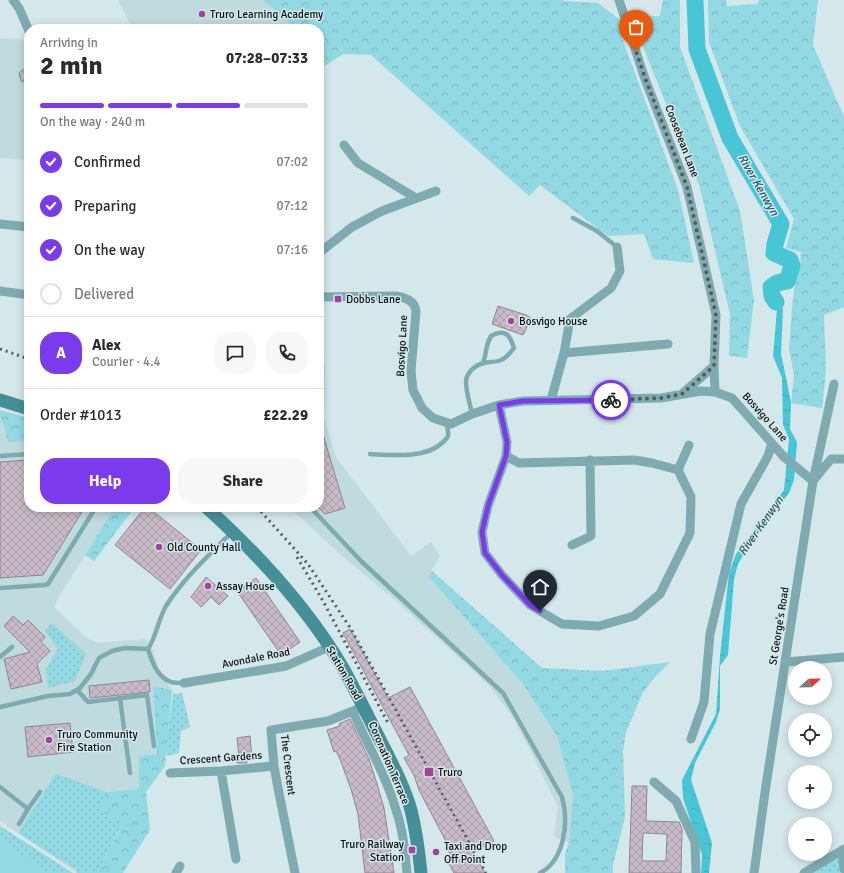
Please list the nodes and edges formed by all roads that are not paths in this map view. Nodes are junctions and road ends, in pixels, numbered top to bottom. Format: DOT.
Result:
graph roads {
  1 [pos="13,0"];
  2 [pos="619,0"];
  3 [pos="26,24"];
  4 [pos="344,146"];
  5 [pos="436,191"];
  6 [pos="416,198"];
  7 [pos="573,218"];
  8 [pos="0,224"];
  9 [pos="24,226"];
  10 [pos="617,247"];
  11 [pos="324,249"];
  12 [pos="0,292"];
  13 [pos="24,294"];
  14 [pos="324,297"];
  15 [pos="668,344"];
  16 [pos="564,353"];
  17 [pos="483,363"];
  18 [pos="714,366"];
  19 [pos="834,384"];
  20 [pos="715,392"];
  21 [pos="682,394"];
  22 [pos="0,400"];
  23 [pos="551,400"];
  24 [pos="499,405"];
  25 [pos="24,407"];
  26 [pos="472,414"];
  27 [pos="447,424"];
  28 [pos="772,443"];
  29 [pos="689,445"];
  30 [pos="24,454"];
  31 [pos="370,454"];
  32 [pos="0,456"];
  33 [pos="506,456"];
  34 [pos="844,459"];
  35 [pos="590,460"];
  36 [pos="678,470"];
  37 [pos="813,481"];
  38 [pos="93,512"];
  39 [pos="211,512"];
  40 [pos="315,512"];
  41 [pos="232,531"];
  42 [pos="572,545"];
  43 [pos="1,588"];
  44 [pos="12,647"];
  45 [pos="330,647"];
  46 [pos="148,649"];
  47 [pos="844,656"];
  48 [pos="0,657"];
  49 [pos="786,662"];
  50 [pos="184,683"];
  51 [pos="77,690"];
  52 [pos="120,698"];
  53 [pos="0,701"];
  54 [pos="1,707"];
  55 [pos="358,709"];
  56 [pos="691,739"];
  57 [pos="154,746"];
  58 [pos="274,766"];
  59 [pos="221,771"];
  60 [pos="170,773"];
  61 [pos="130,774"];
  62 [pos="654,782"];
  63 [pos="0,787"];
  64 [pos="40,792"];
  65 [pos="28,809"];
  66 [pos="19,824"];
  67 [pos="843,849"];
  68 [pos="236,859"];
  69 [pos="844,869"];
  70 [pos="295,873"];
  71 [pos="407,873"];
  72 [pos="421,873"];
  73 [pos="540,873"];
  74 [pos="696,873"];
  75 [pos="754,873"];
  76 [pos="804,873"];
  1 -- 3 [label="street"];
  2 -- 18 [label="street, Coosebean Lane"];
  4 -- 6 [label="street"];
  5 -- 6 [label="street"];
  6 -- 11 [label="street"];
  7 -- 10 [label="lane"];
  8 -- 9 [label="street"];
  10 -- 16 [label="street"];
  12 -- 13 [label="street"];
  14 -- 27 [label="street, Bosvigo Lane"];
  15 -- 16 [label="street"];
  16 -- 23 [label="street"];
  17 -- 17 [label="lane"];
  17 -- 26 [label="lane"];
  18 -- 20 [label="street, Coosebean Lane"];
  18 -- 21 [label="street"];
  19 -- 37 [label="street, St George's Road"];
  20 -- 21 [label="street, Bosvigo Lane"];
  20 -- 28 [label="street, Bosvigo Lane"];
  21 -- 23 [label="street, Bosvigo Lane"];
  22 -- 25 [label="street"];
  23 -- 24 [label="street, Bosvigo Lane"];
  24 -- 26 [label="street, Bosvigo Lane"];
  24 -- 33 [label="street"];
  26 -- 27 [label="street, Bosvigo Lane"];
  27 -- 31 [label="lane"];
  28 -- 37 [label="street, Bosvigo Lane"];
  28 -- 56 [label="street"];
  29 -- 36 [label="street"];
  30 -- 32 [label="lane"];
  33 -- 35 [label="street"];
  33 -- 36 [label="street"];
  34 -- 37 [label="street"];
  35 -- 36 [label="street"];
  35 -- 42 [label="street"];
  37 -- 49 [label="street, St George's Road"];
  38 -- 43 [label="lane"];
  39 -- 41 [label="street, Station Road"];
  40 -- 73 [label="lane"];
  41 -- 45 [label="street, Station Road"];
  41 -- 46 [label="lane"];
  44 -- 48 [label="lane"];
  45 -- 50 [label="street, Avondale Road"];
  45 -- 55 [label="street, Station Road"];
  46 -- 50 [label="lane"];
  46 -- 51 [label="lane"];
  47 -- 49 [label="street"];
  49 -- 75 [label="street, St George's Road"];
  51 -- 52 [label="lane"];
  51 -- 54 [label="lane"];
  52 -- 57 [label="lane"];
  52 -- 61 [label="lane"];
  53 -- 54 [label="lane"];
  55 -- 58 [label="street, The Crescent"];
  55 -- 71 [label="street, Coronation Terrace"];
  55 -- 72 [label="street, Station Road"];
  58 -- 59 [label="street, Crescent Gardens"];
  58 -- 70 [label="street, The Crescent"];
  59 -- 60 [label="street, Crescent Gardens"];
  59 -- 68 [label="street"];
  62 -- 74 [label="street"];
  63 -- 65 [label="lane"];
  64 -- 65 [label="lane"];
  65 -- 66 [label="lane"];
  67 -- 69 [label="street"];
  67 -- 76 [label="street"];
}
